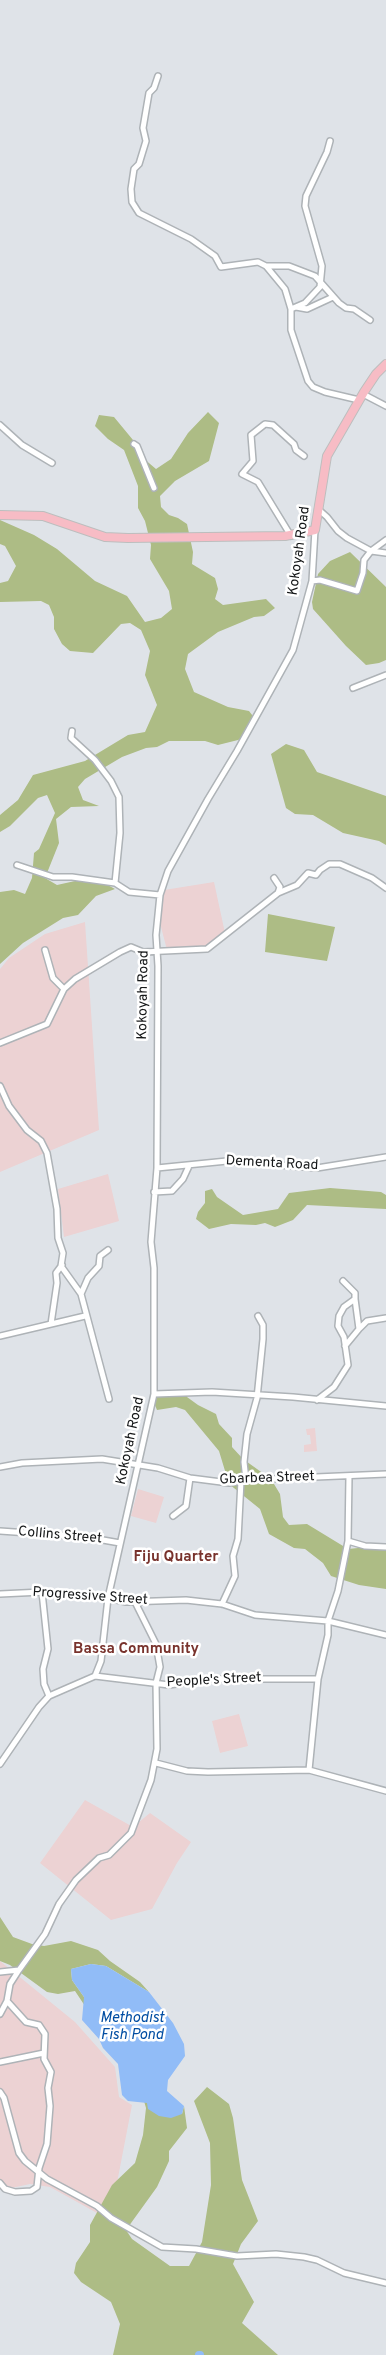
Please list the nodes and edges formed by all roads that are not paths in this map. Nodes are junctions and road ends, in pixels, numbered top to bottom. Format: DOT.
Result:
graph roads {
  1 [pos="158,76"];
  2 [pos="330,141"];
  3 [pos="266,266"];
  4 [pos="320,284"];
  5 [pos="333,297"];
  6 [pos="293,308"];
  7 [pos="370,320"];
  8 [pos="386,364"];
  9 [pos="361,397"];
  10 [pos="386,406"];
  11 [pos="0,425"];
  12 [pos="134,444"];
  13 [pos="304,456"];
  14 [pos="52,463"];
  15 [pos="154,488"];
  16 [pos="318,509"];
  17 [pos="0,515"];
  18 [pos="315,530"];
  19 [pos="291,536"];
  20 [pos="386,540"];
  21 [pos="371,551"];
  22 [pos="386,553"];
  23 [pos="312,581"];
  24 [pos="386,675"];
  25 [pos="353,688"];
  26 [pos="72,731"];
  27 [pos="17,865"];
  28 [pos="274,878"];
  29 [pos="115,883"];
  30 [pos="386,888"];
  31 [pos="278,893"];
  32 [pos="160,895"];
  33 [pos="45,950"];
  34 [pos="158,951"];
  35 [pos="64,989"];
  36 [pos="0,1043"];
  37 [pos="0,1086"];
  38 [pos="386,1157"];
  39 [pos="189,1166"];
  40 [pos="157,1168"];
  41 [pos="154,1192"];
  42 [pos="108,1250"];
  43 [pos="62,1265"];
  44 [pos="344,1281"];
  45 [pos="81,1294"];
  46 [pos="355,1299"];
  47 [pos="85,1316"];
  48 [pos="258,1316"];
  49 [pos="386,1318"];
  50 [pos="51,1324"];
  51 [pos="359,1329"];
  52 [pos="0,1336"];
  53 [pos="345,1346"];
  54 [pos="154,1394"];
  55 [pos="257,1395"];
  56 [pos="109,1399"];
  57 [pos="316,1401"];
  58 [pos="386,1406"];
  59 [pos="138,1464"];
  60 [pos="0,1467"];
  61 [pos="386,1474"];
  62 [pos="349,1476"];
  63 [pos="190,1478"];
  64 [pos="244,1481"];
  65 [pos="173,1516"];
  66 [pos="0,1531"];
  67 [pos="348,1541"];
  68 [pos="120,1543"];
  69 [pos="386,1547"];
  70 [pos="42,1592"];
  71 [pos="0,1594"];
  72 [pos="108,1598"];
  73 [pos="135,1602"];
  74 [pos="222,1604"];
  75 [pos="328,1621"];
  76 [pos="386,1636"];
  77 [pos="95,1676"];
  78 [pos="318,1679"];
  79 [pos="156,1684"];
  80 [pos="49,1696"];
  81 [pos="156,1763"];
  82 [pos="0,1764"];
  83 [pos="309,1770"];
  84 [pos="386,1791"];
  85 [pos="19,1970"];
  86 [pos="0,1972"];
  87 [pos="7,2001"];
  88 [pos="0,2014"];
  89 [pos="44,2053"];
  90 [pos="0,2062"];
  91 [pos="0,2092"];
  92 [pos="40,2173"];
  93 [pos="0,2183"];
  94 [pos="386,2283"];
  1 -- 3 [label="street"];
  2 -- 4 [label="street"];
  3 -- 4 [label="street"];
  3 -- 6 [label="street"];
  4 -- 5 [label="street"];
  4 -- 6 [label="street"];
  5 -- 6 [label="street"];
  5 -- 7 [label="street"];
  6 -- 9 [label="street"];
  8 -- 9 [label="main road, Kokoyah Road"];
  9 -- 10 [label="street"];
  9 -- 16 [label="main road, Kokoyah Road"];
  11 -- 14 [label="street"];
  12 -- 15 [label="street"];
  13 -- 19 [label="street"];
  16 -- 18 [label="main road, Kokoyah Road"];
  16 -- 21 [label="street"];
  17 -- 19 [label="main road"];
  18 -- 19 [label="main road"];
  18 -- 23 [label="street, Kokoyah Road"];
  20 -- 21 [label="street"];
  21 -- 22 [label="street"];
  21 -- 23 [label="street"];
  23 -- 32 [label="street, Kokoyah Road"];
  24 -- 25 [label="street"];
  26 -- 29 [label="street"];
  27 -- 29 [label="street"];
  28 -- 31 [label="street"];
  29 -- 32 [label="street"];
  30 -- 31 [label="street"];
  31 -- 34 [label="street"];
  32 -- 34 [label="street, Kokoyah Road"];
  33 -- 35 [label="street"];
  34 -- 35 [label="street"];
  34 -- 40 [label="street, Kokoyah Road"];
  35 -- 36 [label="street"];
  37 -- 43 [label="street"];
  38 -- 39 [label="street, Dementa Road"];
  39 -- 40 [label="street, Dementa Road"];
  39 -- 41 [label="street"];
  40 -- 41 [label="street, Kokoyah Road"];
  41 -- 54 [label="street, Kokoyah Road"];
  42 -- 45 [label="street"];
  43 -- 45 [label="street"];
  43 -- 50 [label="street"];
  44 -- 46 [label="street"];
  45 -- 47 [label="street"];
  46 -- 51 [label="street"];
  46 -- 53 [label="street"];
  47 -- 50 [label="street"];
  47 -- 56 [label="street"];
  48 -- 55 [label="street"];
  49 -- 51 [label="street"];
  50 -- 52 [label="street"];
  51 -- 53 [label="street"];
  53 -- 57 [label="street"];
  54 -- 55 [label="street"];
  54 -- 59 [label="street, Kokoyah Road"];
  55 -- 57 [label="street"];
  55 -- 64 [label="street"];
  57 -- 58 [label="street"];
  59 -- 60 [label="street, Gbarbea Street"];
  59 -- 63 [label="street, Gbarbea Street"];
  59 -- 68 [label="street, Kokoyah Road"];
  61 -- 62 [label="street, Gbarbea Street"];
  62 -- 64 [label="street, Gbarbea Street"];
  62 -- 67 [label="street"];
  63 -- 64 [label="street, Gbarbea Street"];
  63 -- 65 [label="street"];
  64 -- 74 [label="street"];
  66 -- 68 [label="street, Collins Street"];
  67 -- 69 [label="street"];
  67 -- 75 [label="street"];
  68 -- 72 [label="street, Kokoyah Road"];
  70 -- 71 [label="street, Progressive Street"];
  70 -- 72 [label="street, Progressive Street"];
  70 -- 80 [label="street"];
  72 -- 73 [label="street, Progressive Street"];
  72 -- 77 [label="street, Kokoyah Road"];
  73 -- 74 [label="street, Progressive Street"];
  73 -- 79 [label="street"];
  74 -- 75 [label="street, Progressive Street"];
  75 -- 76 [label="street, Progressive Street"];
  75 -- 78 [label="street"];
  77 -- 79 [label="street, People's Street"];
  77 -- 80 [label="street"];
  78 -- 79 [label="street, People's Street"];
  78 -- 83 [label="street"];
  79 -- 81 [label="street"];
  80 -- 82 [label="street"];
  81 -- 83 [label="street"];
  81 -- 85 [label="street"];
  83 -- 84 [label="street"];
  85 -- 86 [label="street"];
  85 -- 87 [label="street"];
  87 -- 88 [label="street"];
  87 -- 89 [label="street"];
  89 -- 90 [label="street"];
  89 -- 92 [label="street"];
  91 -- 92 [label="street"];
  92 -- 93 [label="street"];
  92 -- 94 [label="street"];
}
